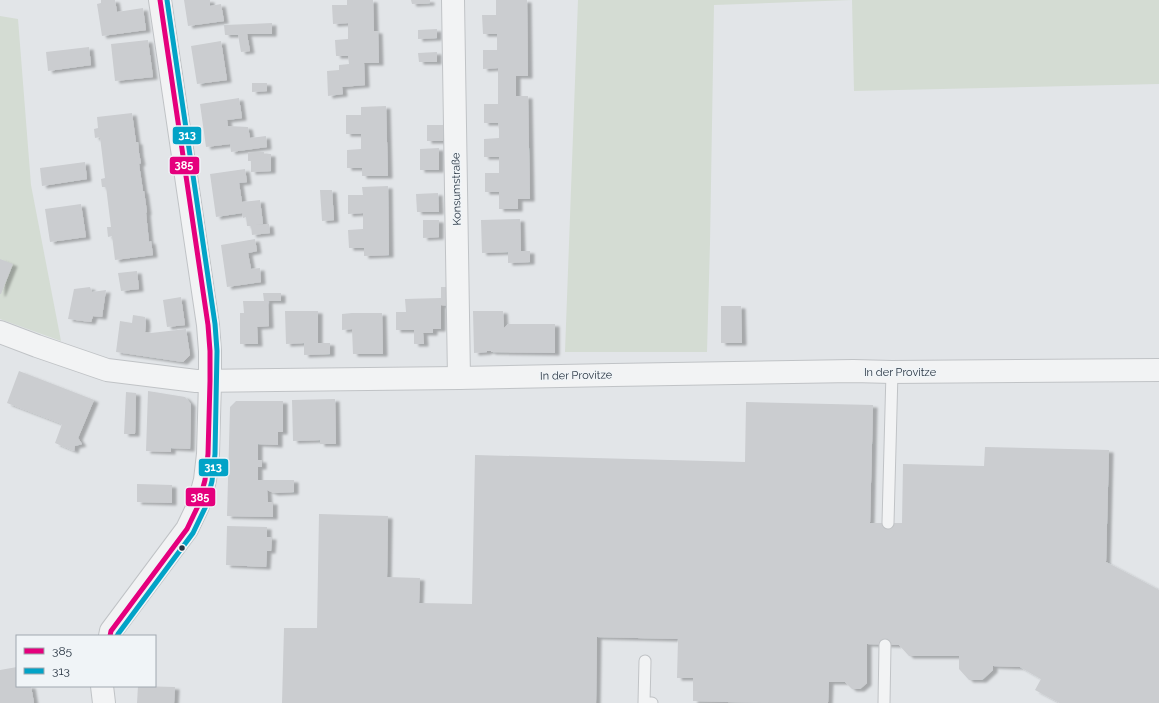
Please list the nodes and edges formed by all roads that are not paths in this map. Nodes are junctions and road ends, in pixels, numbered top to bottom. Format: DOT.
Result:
graph roads {
  1 [pos="160,0"];
  2 [pos="453,0"];
  3 [pos="0,332"];
  4 [pos="1159,370"];
  5 [pos="892,372"];
  6 [pos="459,378"];
  7 [pos="210,381"];
  8 [pos="888,523"];
  9 [pos="110,635"];
  10 [pos="885,645"];
  11 [pos="645,661"];
  12 [pos="102,687"];
  13 [pos="104,703"];
  14 [pos="652,703"];
  15 [pos="884,703"];
  1 -- 7 [label="street"];
  2 -- 6 [label="street, Konsumstraße"];
  3 -- 7 [label="street, In der Provitze"];
  4 -- 5 [label="street, In der Provitze"];
  5 -- 6 [label="street, In der Provitze"];
  5 -- 8 [label="lane"];
  6 -- 7 [label="street, In der Provitze"];
  7 -- 9 [label="street"];
  10 -- 15 [label="lane"];
  11 -- 14 [label="lane"];
  12 -- 13 [label="street"];
}
